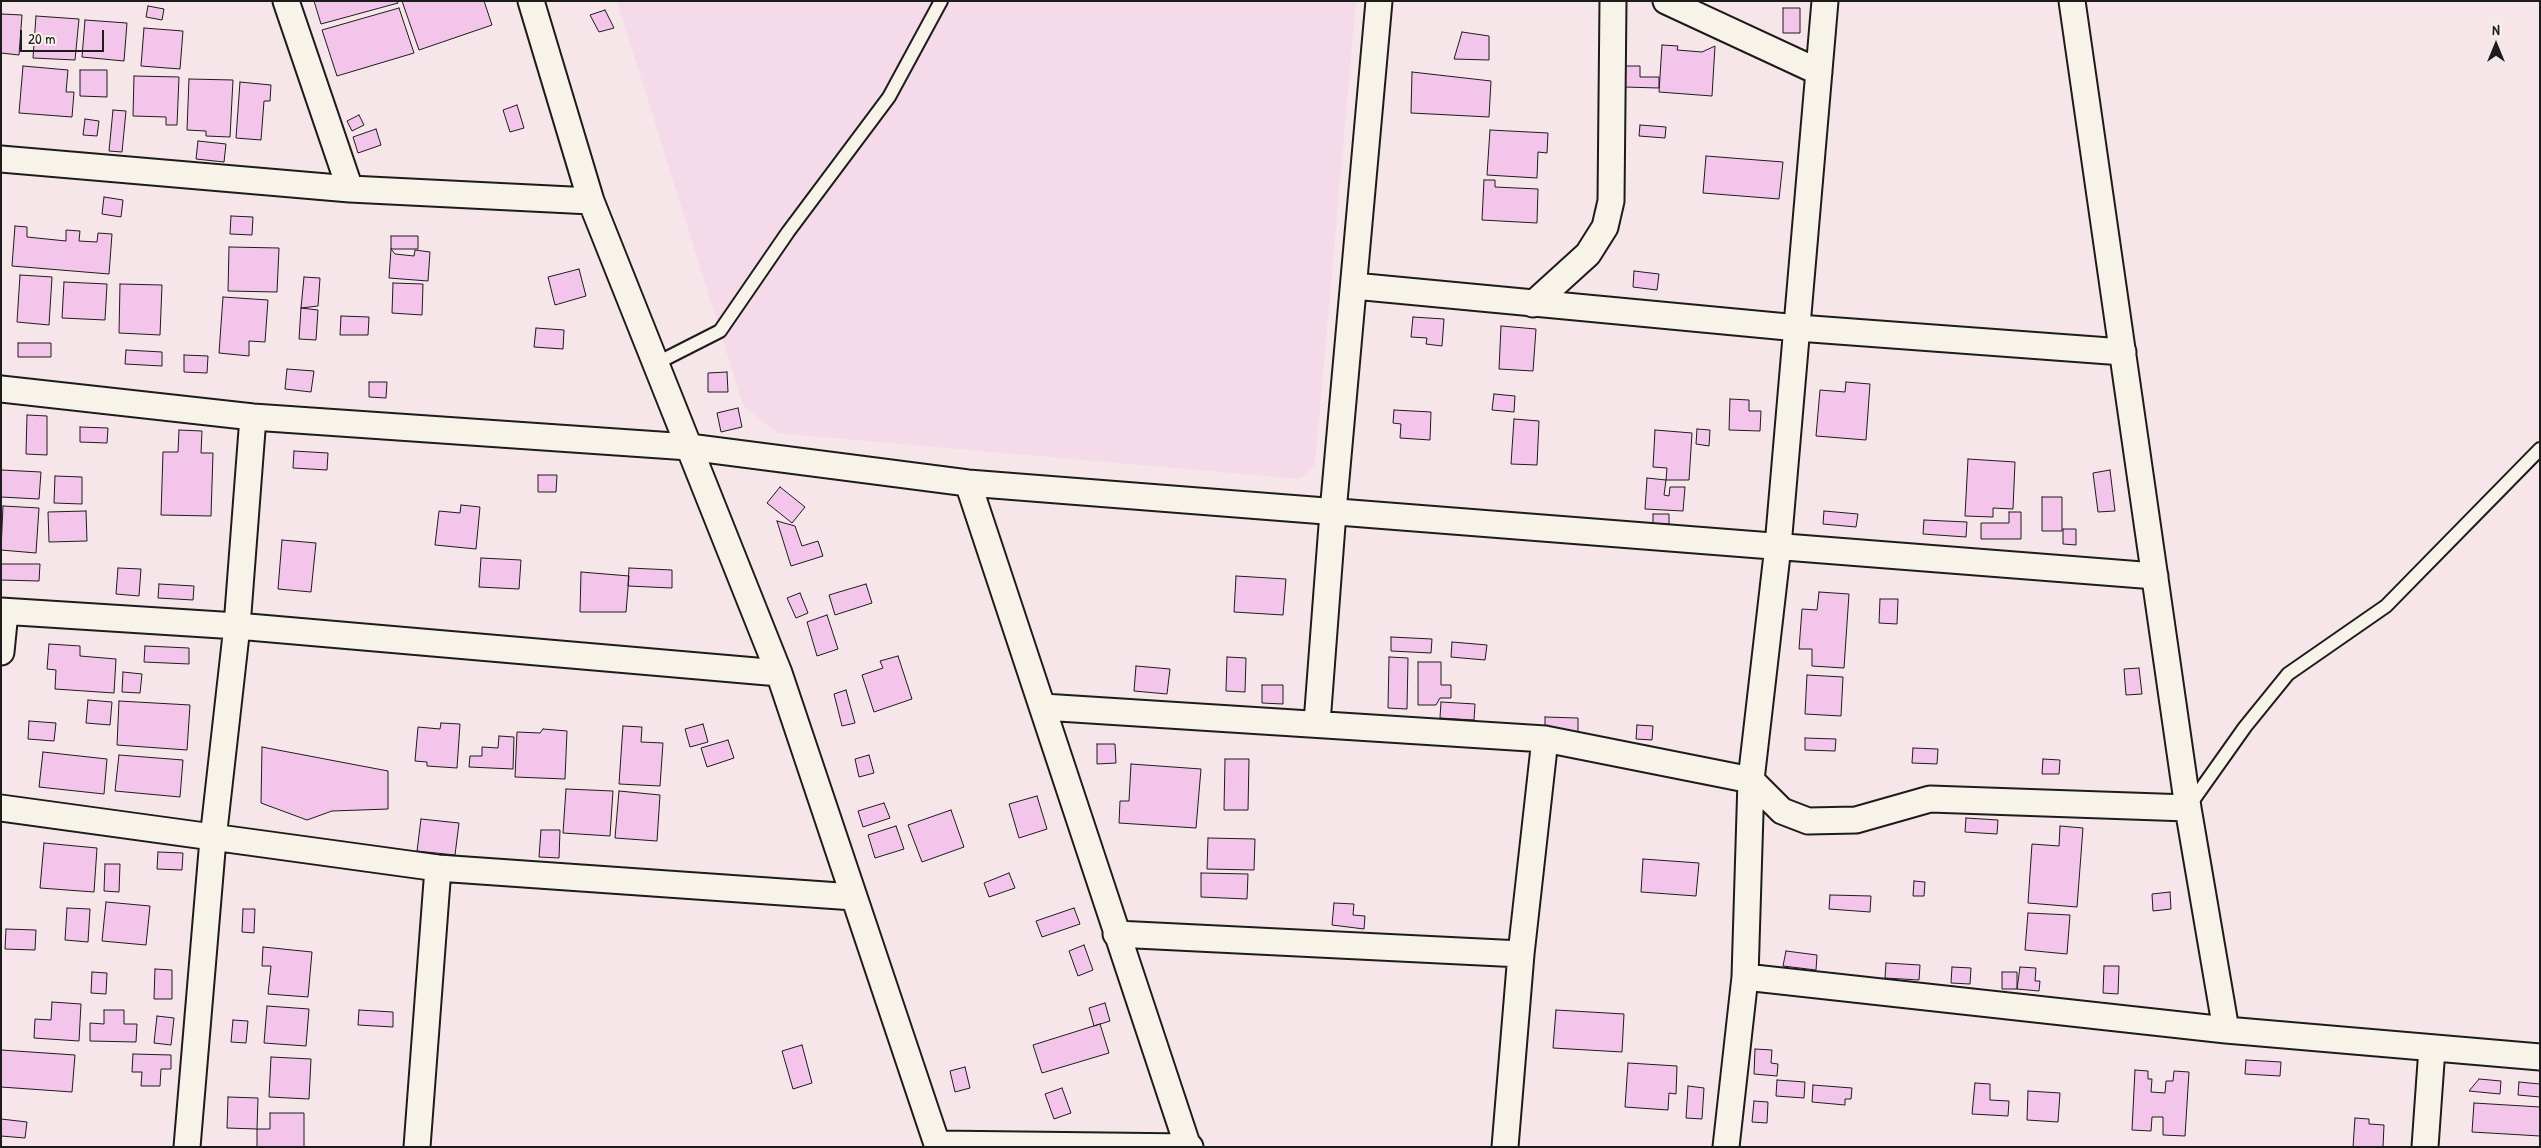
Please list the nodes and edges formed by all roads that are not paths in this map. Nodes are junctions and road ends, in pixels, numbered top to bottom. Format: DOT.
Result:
graph roads {
  1 [pos="286,1"];
  2 [pos="531,1"];
  3 [pos="941,1"];
  4 [pos="1379,1"];
  5 [pos="1613,1"];
  6 [pos="1666,1"];
  7 [pos="1825,1"];
  8 [pos="2072,1"];
  9 [pos="1819,72"];
  10 [pos="1,159"];
  11 [pos="350,188"];
  12 [pos="591,200"];
  13 [pos="1354,286"];
  14 [pos="1533,304"];
  15 [pos="1798,328"];
  16 [pos="2123,352"];
  17 [pos="657,363"];
  18 [pos="1,390"];
  19 [pos="253,417"];
  20 [pos="689,447"];
  21 [pos="2540,449"];
  22 [pos="968,483"];
  23 [pos="1333,512"];
  24 [pos="1778,546"];
  25 [pos="2155,576"];
  26 [pos="3,612"];
  27 [pos="237,626"];
  28 [pos="1,652"];
  29 [pos="779,673"];
  30 [pos="1043,707"];
  31 [pos="1317,723"];
  32 [pos="1545,739"];
  33 [pos="1751,780"];
  34 [pos="1,808"];
  35 [pos="2188,808"];
  36 [pos="213,839"];
  37 [pos="438,868"];
  38 [pos="854,897"];
  39 [pos="1116,934"];
  40 [pos="1521,954"];
  41 [pos="1745,977"];
  42 [pos="2226,1030"];
  43 [pos="2432,1048"];
  44 [pos="2540,1057"];
  45 [pos="937,1146"];
  46 [pos="187,1147"];
  47 [pos="417,1147"];
  48 [pos="1189,1147"];
  49 [pos="1505,1147"];
  50 [pos="1726,1147"];
  51 [pos="2425,1147"];
  1 -- 11 [label="street"];
  2 -- 12 [label="street"];
  3 -- 17 [label="lane"];
  4 -- 13 [label="street"];
  5 -- 14 [label="street"];
  6 -- 9 [label="street"];
  7 -- 9 [label="street"];
  8 -- 16 [label="street"];
  9 -- 15 [label="street"];
  10 -- 11 [label="street"];
  11 -- 12 [label="street"];
  12 -- 17 [label="street"];
  13 -- 14 [label="street"];
  13 -- 23 [label="street"];
  14 -- 15 [label="street"];
  15 -- 16 [label="street"];
  15 -- 24 [label="street"];
  16 -- 25 [label="street"];
  17 -- 20 [label="street"];
  18 -- 19 [label="street"];
  19 -- 20 [label="street"];
  19 -- 27 [label="street"];
  20 -- 22 [label="street"];
  20 -- 29 [label="street"];
  21 -- 35 [label="lane"];
  22 -- 23 [label="street"];
  22 -- 30 [label="street"];
  23 -- 24 [label="street"];
  23 -- 31 [label="street"];
  24 -- 25 [label="street"];
  24 -- 33 [label="street"];
  25 -- 35 [label="street"];
  26 -- 27 [label="street"];
  26 -- 28 [label="street"];
  27 -- 29 [label="street"];
  27 -- 36 [label="street"];
  29 -- 38 [label="street"];
  30 -- 31 [label="street"];
  30 -- 39 [label="street"];
  31 -- 32 [label="street"];
  32 -- 33 [label="street"];
  32 -- 40 [label="street"];
  33 -- 35 [label="street"];
  33 -- 41 [label="street"];
  34 -- 36 [label="street"];
  35 -- 42 [label="street"];
  36 -- 37 [label="street"];
  36 -- 46 [label="street"];
  37 -- 38 [label="street"];
  37 -- 47 [label="street"];
  38 -- 45 [label="street"];
  39 -- 40 [label="street"];
  39 -- 48 [label="street"];
  40 -- 49 [label="street"];
  41 -- 42 [label="street"];
  41 -- 50 [label="street"];
  42 -- 43 [label="street"];
  43 -- 44 [label="street"];
  43 -- 51 [label="street"];
  45 -- 48 [label="street"];
}
